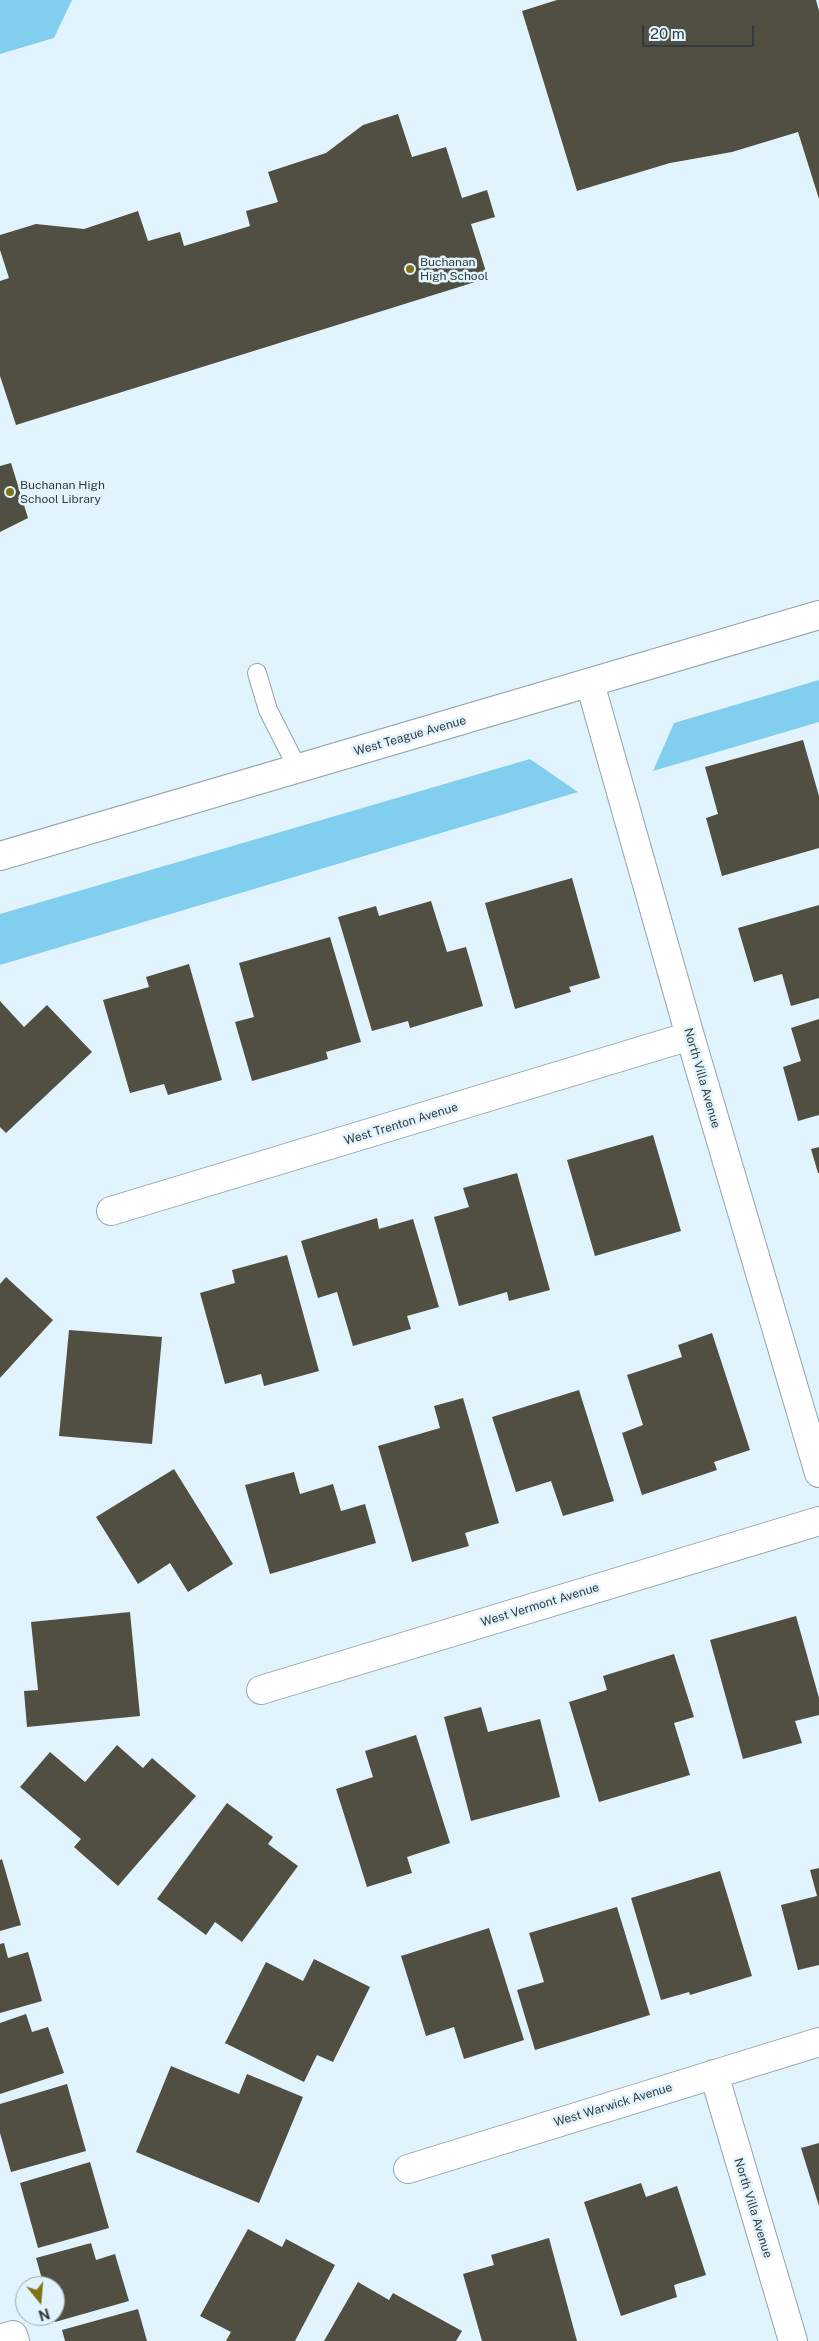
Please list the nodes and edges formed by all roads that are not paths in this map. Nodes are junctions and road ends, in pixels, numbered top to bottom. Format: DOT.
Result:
graph roads {
  1 [pos="819,615"];
  2 [pos="257,674"];
  3 [pos="590,683"];
  4 [pos="298,769"];
  5 [pos="0,856"];
  6 [pos="690,1036"];
  7 [pos="112,1211"];
  8 [pos="819,1472"];
  9 [pos="819,1521"];
  10 [pos="261,1690"];
  11 [pos="819,2042"];
  12 [pos="714,2074"];
  13 [pos="408,2168"];
  14 [pos="793,2341"];
  1 -- 3 [label="street, West Teague Avenue"];
  2 -- 4 [label="lane"];
  3 -- 4 [label="street, West Teague Avenue"];
  3 -- 6 [label="street, North Villa Avenue"];
  4 -- 5 [label="street, West Teague Avenue"];
  6 -- 7 [label="street, West Trenton Avenue"];
  6 -- 8 [label="street, North Villa Avenue"];
  9 -- 10 [label="street, West Vermont Avenue"];
  11 -- 12 [label="street, West Warwick Avenue"];
  12 -- 13 [label="street, West Warwick Avenue"];
  12 -- 14 [label="street, North Villa Avenue"];
}
